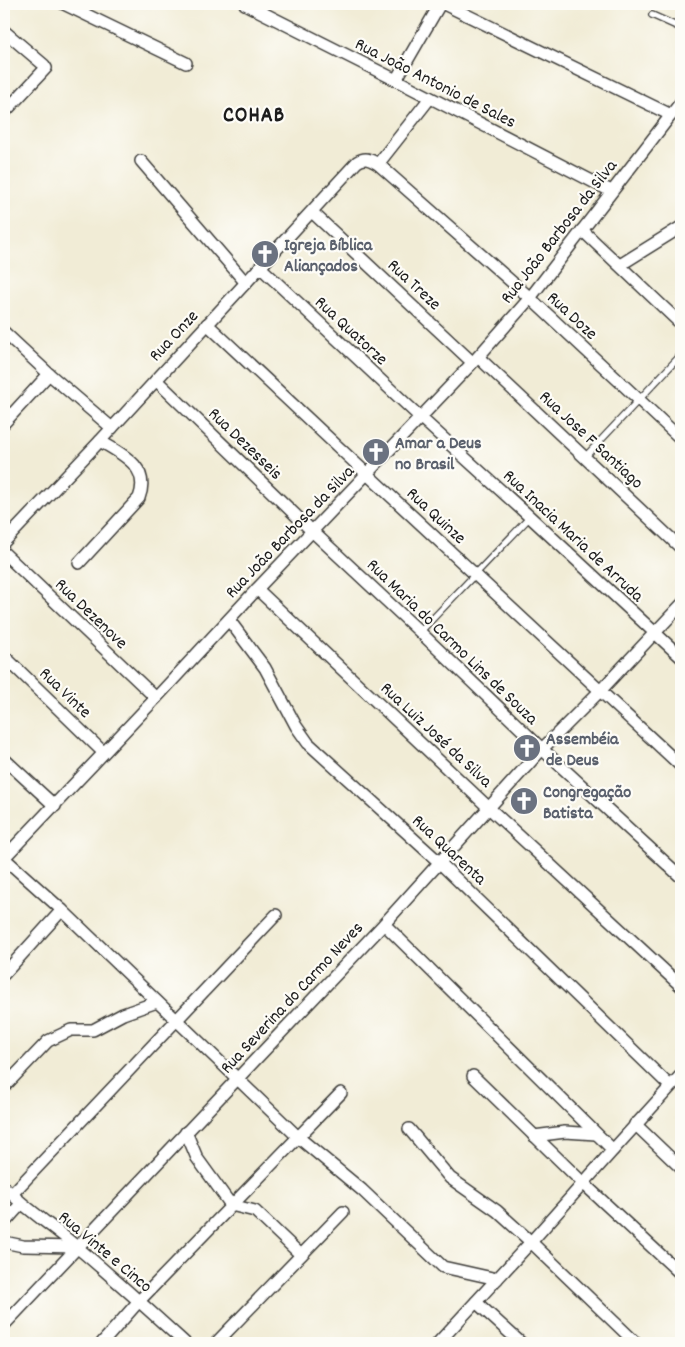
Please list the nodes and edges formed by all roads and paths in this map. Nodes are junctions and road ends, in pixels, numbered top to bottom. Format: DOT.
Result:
graph roads {
  1 [pos="64,4"];
  2 [pos="245,4"];
  3 [pos="442,4"];
  4 [pos="652,15"];
  5 [pos="681,28"];
  6 [pos="4,31"];
  7 [pos="186,63"];
  8 [pos="396,80"];
  9 [pos="430,98"];
  10 [pos="681,102"];
  11 [pos="4,113"];
  12 [pos="671,115"];
  13 [pos="141,161"];
  14 [pos="375,162"];
  15 [pos="612,192"];
  16 [pos="312,212"];
  17 [pos="681,227"];
  18 [pos="582,230"];
  19 [pos="620,265"];
  20 [pos="260,267"];
  21 [pos="246,283"];
  22 [pos="530,298"];
  23 [pos="208,324"];
  24 [pos="681,324"];
  25 [pos="4,332"];
  26 [pos="681,355"];
  27 [pos="475,359"];
  28 [pos="49,374"];
  29 [pos="156,380"];
  30 [pos="640,400"];
  31 [pos="421,418"];
  32 [pos="4,423"];
  33 [pos="112,428"];
  34 [pos="681,439"];
  35 [pos="100,441"];
  36 [pos="585,457"];
  37 [pos="367,474"];
  38 [pos="530,517"];
  39 [pos="312,531"];
  40 [pos="4,542"];
  41 [pos="681,548"];
  42 [pos="4,553"];
  43 [pos="78,563"];
  44 [pos="476,575"];
  45 [pos="257,589"];
  46 [pos="681,605"];
  47 [pos="229,620"];
  48 [pos="420,632"];
  49 [pos="655,633"];
  50 [pos="4,656"];
  51 [pos="681,657"];
  52 [pos="600,690"];
  53 [pos="156,698"];
  54 [pos="542,749"];
  55 [pos="104,752"];
  56 [pos="4,759"];
  57 [pos="681,766"];
  58 [pos="54,806"];
  59 [pos="489,808"];
  60 [pos="4,858"];
  61 [pos="439,862"];
  62 [pos="681,877"];
  63 [pos="62,910"];
  64 [pos="276,915"];
  65 [pos="384,924"];
  66 [pos="4,974"];
  67 [pos="681,986"];
  68 [pos="157,1002"];
  69 [pos="176,1020"];
  70 [pos="681,1075"];
  71 [pos="473,1076"];
  72 [pos="237,1079"];
  73 [pos="670,1086"];
  74 [pos="4,1087"];
  75 [pos="341,1093"];
  76 [pos="636,1124"];
  77 [pos="409,1129"];
  78 [pos="186,1132"];
  79 [pos="596,1134"];
  80 [pos="534,1136"];
  81 [pos="298,1137"];
  82 [pos="613,1150"];
  83 [pos="681,1168"];
  84 [pos="583,1183"];
  85 [pos="8,1191"];
  86 [pos="21,1204"];
  87 [pos="232,1205"];
  88 [pos="343,1212"];
  89 [pos="4,1223"];
  90 [pos="4,1242"];
  91 [pos="531,1242"];
  92 [pos="77,1247"];
  93 [pos="302,1255"];
  94 [pos="681,1274"];
  95 [pos="497,1279"];
  96 [pos="139,1301"];
  97 [pos="476,1302"];
  98 [pos="4,1325"];
  99 [pos="102,1343"];
  100 [pos="185,1343"];
  101 [pos="216,1343"];
  102 [pos="438,1343"];
  103 [pos="521,1343"];
  104 [pos="636,1343"];
  1 -- 7 [label="street"];
  2 -- 8 [label="street, Rua João Antonio de Sales"];
  3 -- 8 [label="street"];
  3 -- 12 [label="street"];
  4 -- 5 [label="lane"];
  6 -- 11 [label="street"];
  8 -- 9 [label="street, Rua João Antonio de Sales"];
  9 -- 14 [label="street"];
  9 -- 15 [label="street, Rua João Antonio de Sales"];
  10 -- 12 [label="street, Rua João Barbosa da Silva"];
  12 -- 15 [label="street, Rua João Barbosa da Silva"];
  13 -- 21 [label="street"];
  14 -- 16 [label="street, Rua Onze"];
  14 -- 22 [label="street, Rua Doze"];
  15 -- 18 [label="street, Rua João Barbosa da Silva"];
  16 -- 20 [label="street, Rua Onze"];
  16 -- 27 [label="street, Rua Treze"];
  17 -- 19 [label="street"];
  18 -- 19 [label="street"];
  18 -- 22 [label="street, Rua João Barbosa da Silva"];
  19 -- 24 [label="street"];
  20 -- 21 [label="street, Rua Onze"];
  20 -- 31 [label="street, Rua Quatorze"];
  21 -- 23 [label="street, Rua Onze"];
  22 -- 27 [label="street, Rua João Barbosa da Silva"];
  22 -- 30 [label="street, Rua Doze"];
  23 -- 29 [label="street, Rua Onze"];
  23 -- 37 [label="street, Rua Quinze"];
  25 -- 28 [label="street"];
  26 -- 30 [label="lane"];
  27 -- 31 [label="street, Rua João Barbosa da Silva"];
  27 -- 36 [label="street, Rua Jose F Santiago"];
  28 -- 32 [label="street"];
  28 -- 33 [label="street"];
  29 -- 33 [label="street, Rua Onze"];
  29 -- 39 [label="street, Rua Dezesseis"];
  30 -- 34 [label="street, Rua Doze"];
  30 -- 36 [label="lane"];
  31 -- 37 [label="street, Rua João Barbosa da Silva"];
  31 -- 38 [label="street, Rua Inacia Maria de Arruda"];
  33 -- 35 [label="street, Rua Onze"];
  35 -- 40 [label="street, Rua Onze"];
  35 -- 43 [label="street"];
  36 -- 41 [label="street, Rua Jose F Santiago"];
  37 -- 39 [label="street, Rua João Barbosa da Silva"];
  37 -- 44 [label="street, Rua Quinze"];
  38 -- 44 [label="lane"];
  38 -- 49 [label="street, Rua Inacia Maria de Arruda"];
  39 -- 45 [label="street, Rua João Barbosa da Silva"];
  39 -- 48 [label="street, Rua Maria do Carmo Lins de Souza"];
  42 -- 53 [label="street, Rua Dezenove"];
  44 -- 48 [label="lane"];
  44 -- 52 [label="street, Rua Quinze"];
  45 -- 47 [label="street, Rua João Barbosa da Silva"];
  45 -- 59 [label="street, Rua Luiz José da Silva"];
  46 -- 49 [label="street, Rua Severina do Carmo Neves"];
  47 -- 53 [label="street, Rua João Barbosa da Silva"];
  47 -- 61 [label="street, Rua Quarenta"];
  48 -- 54 [label="street, Rua Maria do Carmo Lins de Souza"];
  49 -- 51 [label="street, Rua Inacia Maria de Arruda"];
  49 -- 52 [label="street, Rua Severina do Carmo Neves"];
  50 -- 55 [label="street, Rua Vinte"];
  52 -- 54 [label="street, Rua Severina do Carmo Neves"];
  52 -- 57 [label="street, Rua Quinze"];
  53 -- 55 [label="street, Rua João Barbosa da Silva"];
  54 -- 59 [label="street, Rua Severina do Carmo Neves"];
  54 -- 62 [label="street, Rua Maria do Carmo Lins de Souza"];
  55 -- 58 [label="street, Rua João Barbosa da Silva"];
  56 -- 58 [label="street"];
  58 -- 60 [label="street, Rua João Barbosa da Silva"];
  59 -- 61 [label="street, Rua Severina do Carmo Neves"];
  59 -- 67 [label="street, Rua Luiz José da Silva"];
  60 -- 63 [label="street"];
  61 -- 65 [label="street, Rua Severina do Carmo Neves"];
  61 -- 73 [label="street, Rua Quarenta"];
  63 -- 66 [label="street"];
  63 -- 68 [label="street"];
  64 -- 69 [label="street"];
  65 -- 72 [label="street, Rua Severina do Carmo Neves"];
  65 -- 79 [label="street"];
  68 -- 69 [label="street"];
  68 -- 74 [label="street"];
  69 -- 72 [label="street"];
  69 -- 85 [label="street"];
  70 -- 73 [label="street"];
  71 -- 80 [label="street"];
  72 -- 78 [label="street, Rua Severina do Carmo Neves"];
  72 -- 81 [label="street"];
  73 -- 76 [label="street"];
  75 -- 81 [label="street"];
  76 -- 82 [label="street"];
  76 -- 83 [label="street"];
  77 -- 91 [label="street"];
  78 -- 87 [label="street"];
  78 -- 92 [label="street, Rua Severina do Carmo Neves"];
  79 -- 80 [label="street"];
  79 -- 82 [label="street"];
  80 -- 84 [label="street"];
  81 -- 87 [label="street"];
  81 -- 95 [label="street"];
  82 -- 84 [label="street"];
  84 -- 91 [label="street"];
  84 -- 94 [label="street"];
  85 -- 86 [label="street, Rua Vinte e Cinco"];
  86 -- 89 [label="street"];
  86 -- 92 [label="street, Rua Vinte e Cinco"];
  87 -- 93 [label="street"];
  87 -- 96 [label="street"];
  88 -- 93 [label="street"];
  90 -- 92 [label="street"];
  91 -- 95 [label="street"];
  91 -- 104 [label="street"];
  92 -- 96 [label="street, Rua Vinte e Cinco"];
  92 -- 98 [label="street, Rua Severina do Carmo Neves"];
  93 -- 101 [label="street"];
  95 -- 97 [label="street"];
  96 -- 99 [label="street"];
  96 -- 100 [label="street, Rua Vinte e Cinco"];
  97 -- 102 [label="street"];
  97 -- 103 [label="street"];
}
